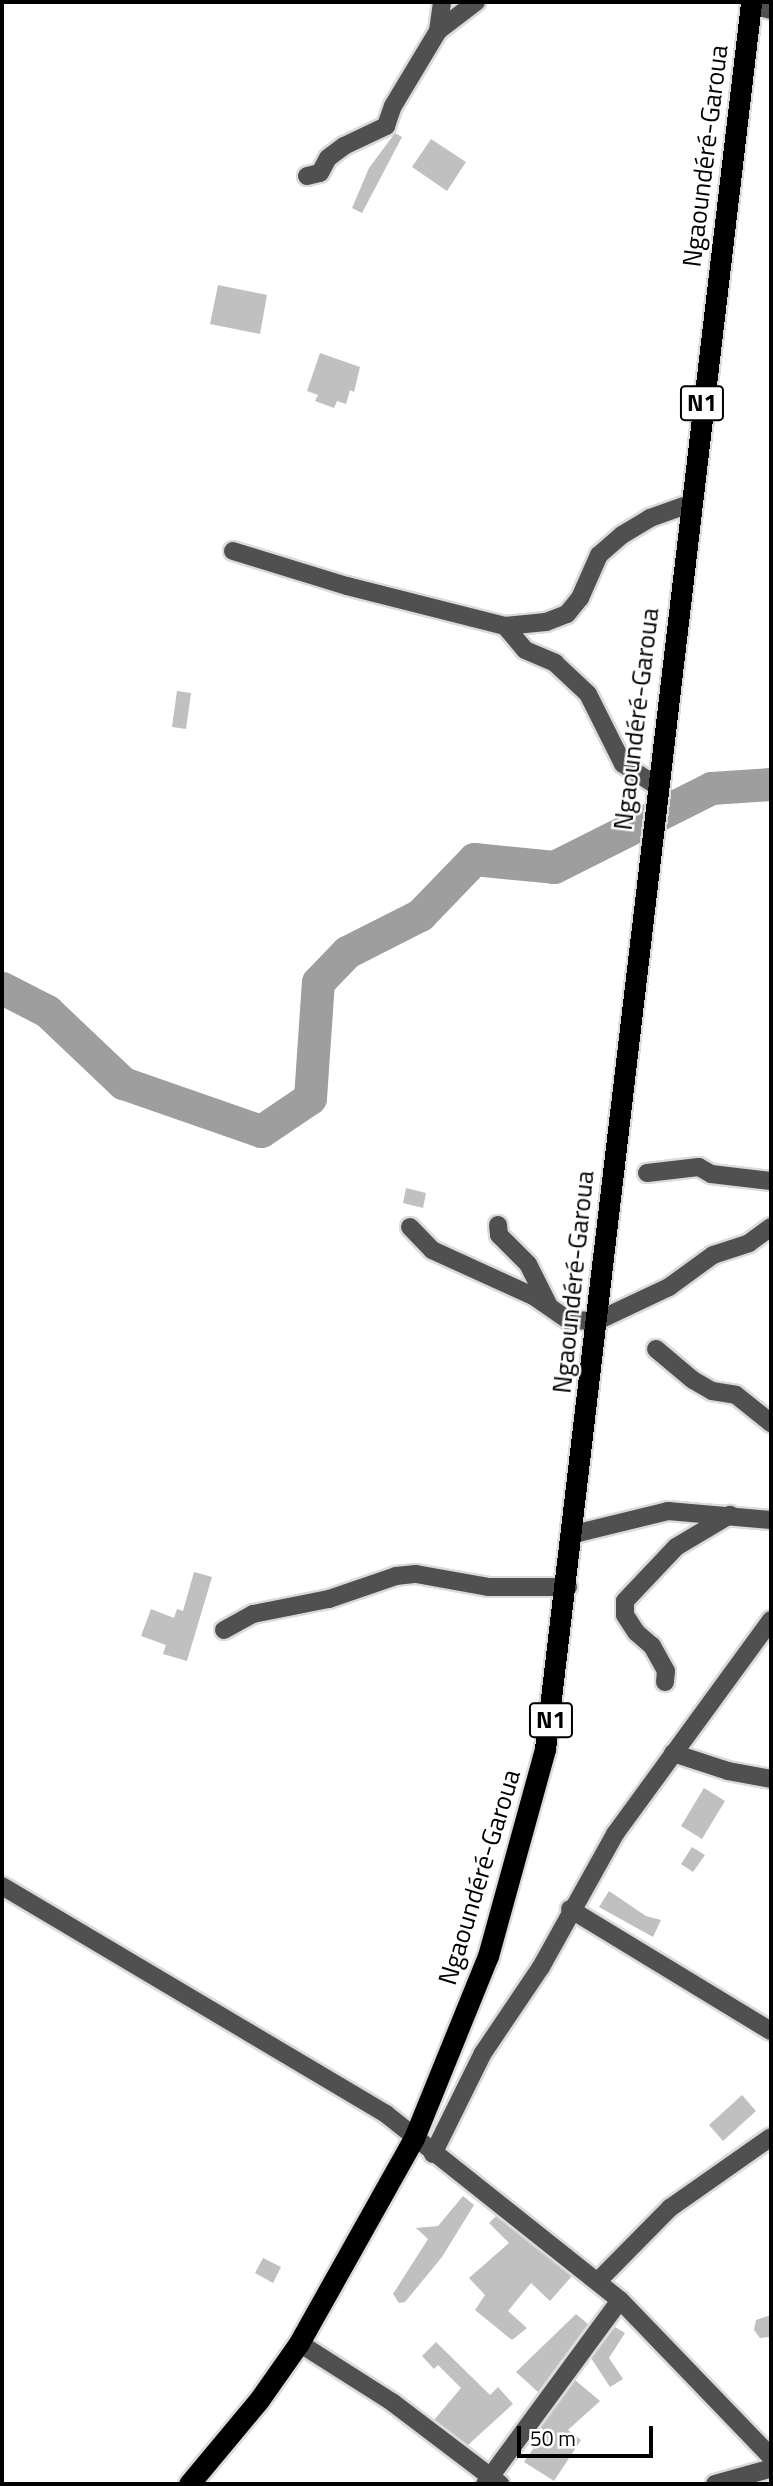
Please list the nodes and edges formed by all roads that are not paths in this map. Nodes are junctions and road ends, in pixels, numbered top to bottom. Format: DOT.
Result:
graph roads {
  1 [pos="442,2"];
  2 [pos="476,2"];
  3 [pos="758,6"];
  4 [pos="438,31"];
  5 [pos="306,176"];
  6 [pos="689,505"];
  7 [pos="233,551"];
  8 [pos="505,626"];
  9 [pos="656,796"];
  10 [pos="647,1173"];
  11 [pos="771,1181"];
  12 [pos="498,1226"];
  13 [pos="410,1227"];
  14 [pos="771,1227"];
  15 [pos="549,1306"];
  16 [pos="597,1321"];
  17 [pos="656,1349"];
  18 [pos="771,1423"];
  19 [pos="730,1515"];
  20 [pos="771,1520"];
  21 [pos="574,1534"];
  22 [pos="568,1587"];
  23 [pos="771,1619"];
  24 [pos="224,1630"];
  25 [pos="665,1682"];
  26 [pos="673,1753"];
  27 [pos="771,1779"];
  28 [pos="2,1886"];
  29 [pos="570,1909"];
  30 [pos="771,2031"];
  31 [pos="771,2137"];
  32 [pos="414,2138"];
  33 [pos="433,2154"];
  34 [pos="598,2281"];
  35 [pos="620,2300"];
  36 [pos="299,2343"];
  37 [pos="769,2469"];
  38 [pos="491,2482"];
  39 [pos="189,2484"];
  40 [pos="715,2484"];
  1 -- 4 [label="street"];
  2 -- 4 [label="street"];
  3 -- 6 [label="highway, Ngaoundéré-Garoua / N1"];
  4 -- 5 [label="street"];
  6 -- 8 [label="street"];
  6 -- 9 [label="highway, Ngaoundéré-Garoua / N1"];
  7 -- 8 [label="street"];
  8 -- 9 [label="street"];
  9 -- 16 [label="highway, Ngaoundéré-Garoua / N1"];
  10 -- 11 [label="street"];
  12 -- 15 [label="street"];
  13 -- 15 [label="street"];
  14 -- 16 [label="street"];
  15 -- 16 [label="street"];
  16 -- 21 [label="highway, Ngaoundéré-Garoua / N1"];
  17 -- 18 [label="street"];
  19 -- 20 [label="street"];
  19 -- 21 [label="street"];
  19 -- 25 [label="street"];
  21 -- 22 [label="highway, Ngaoundéré-Garoua / N1"];
  22 -- 24 [label="street"];
  22 -- 32 [label="highway, Ngaoundéré-Garoua / N1"];
  23 -- 26 [label="street"];
  26 -- 27 [label="street"];
  26 -- 29 [label="street"];
  28 -- 32 [label="street"];
  29 -- 30 [label="street"];
  29 -- 33 [label="street"];
  31 -- 34 [label="street"];
  32 -- 33 [label="street"];
  32 -- 36 [label="highway, Ngaoundéré-Garoua / N1"];
  33 -- 34 [label="street"];
  34 -- 35 [label="street"];
  35 -- 37 [label="street"];
  35 -- 38 [label="street"];
  36 -- 38 [label="street"];
  36 -- 39 [label="highway, Ngaoundéré-Garoua / N1"];
  37 -- 40 [label="street"];
}
